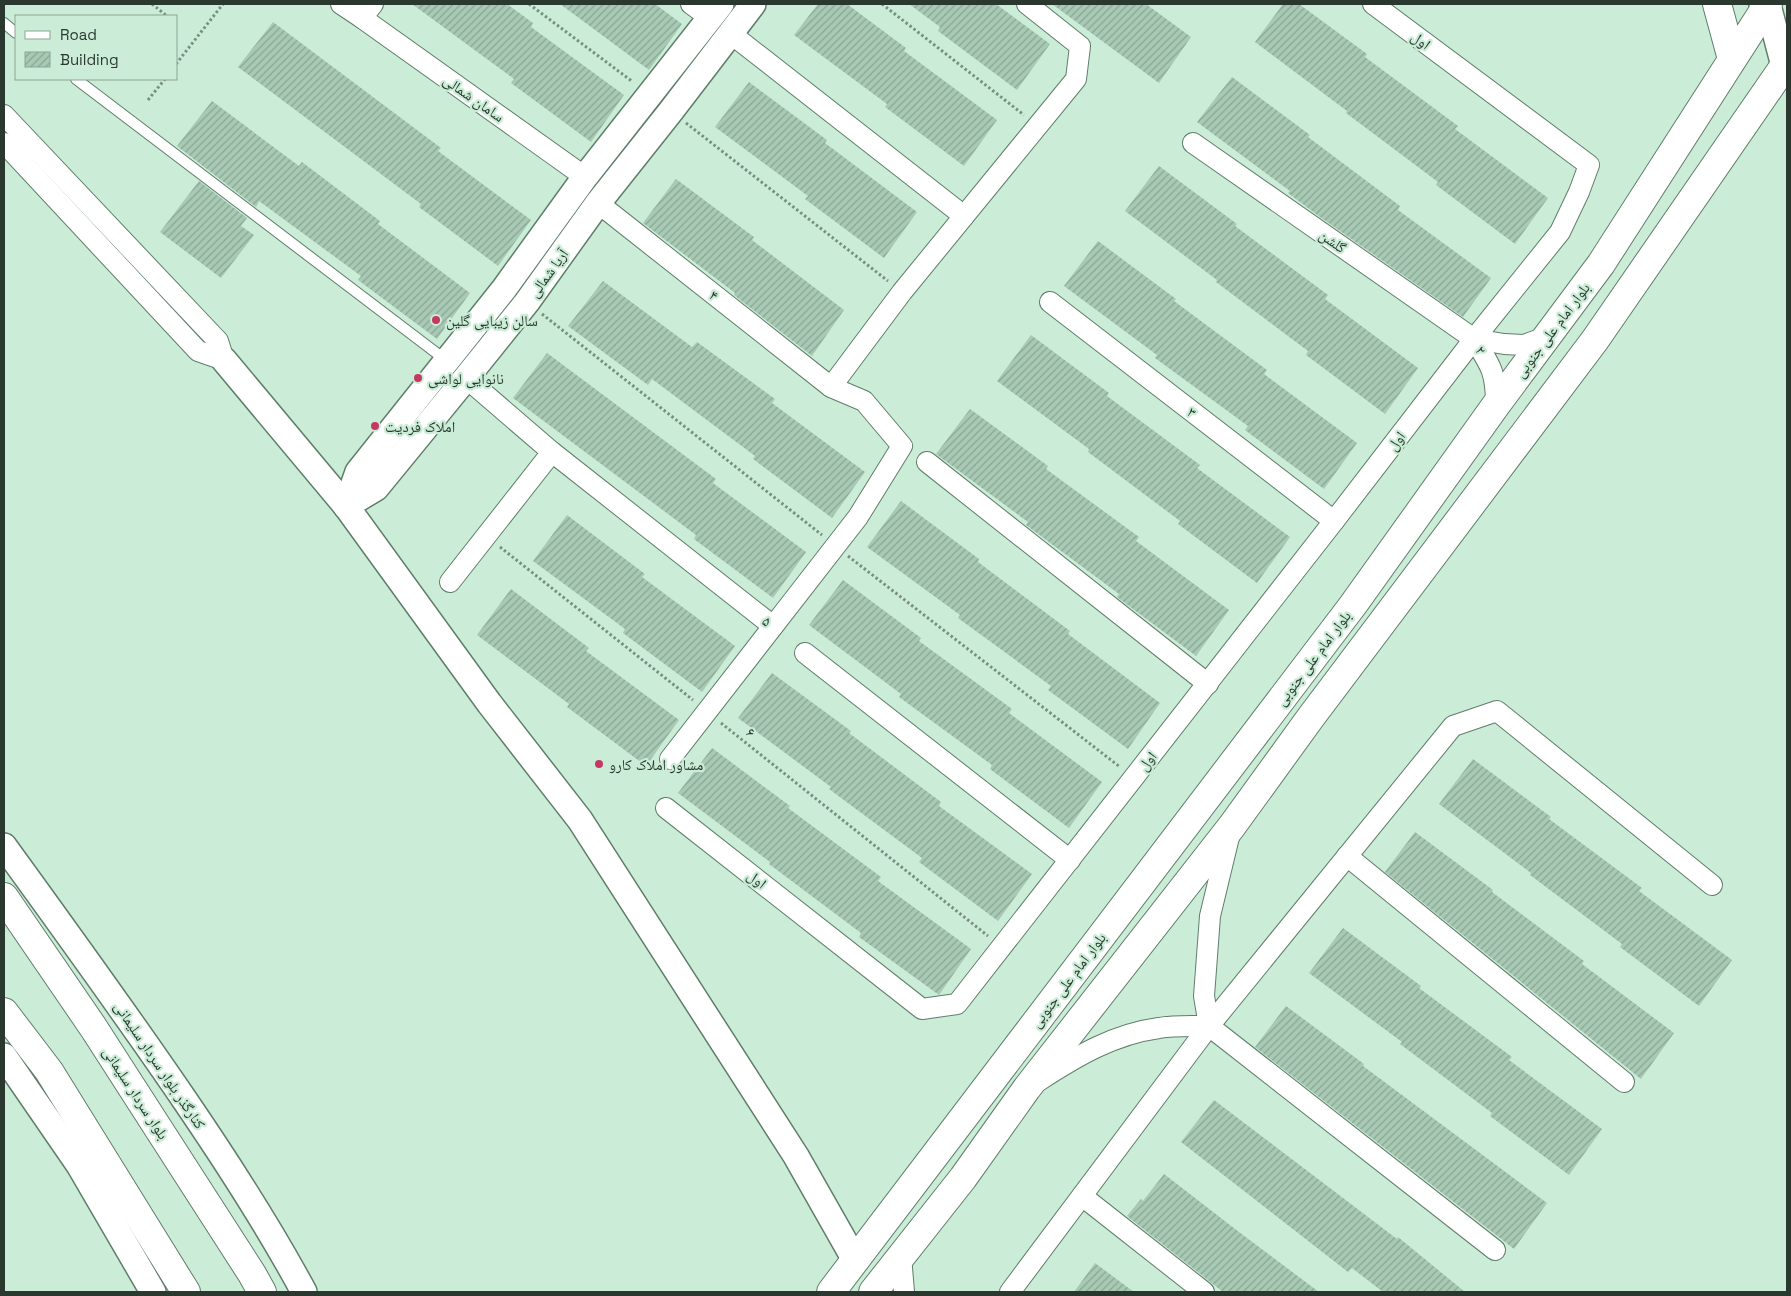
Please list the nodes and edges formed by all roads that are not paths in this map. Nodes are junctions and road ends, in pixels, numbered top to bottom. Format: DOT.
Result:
graph roads {
  1 [pos="341,4"];
  2 [pos="753,4"];
  3 [pos="1027,4"];
  4 [pos="1373,4"];
  5 [pos="1717,4"];
  6 [pos="1765,5"];
  7 [pos="707,8"];
  8 [pos="367,11"];
  9 [pos="4,23"];
  10 [pos="15,31"];
  11 [pos="730,34"];
  12 [pos="1732,59"];
  13 [pos="1786,64"];
  14 [pos="77,80"];
  15 [pos="4,115"];
  16 [pos="4,143"];
  17 [pos="1193,143"];
  18 [pos="585,177"];
  19 [pos="598,203"];
  20 [pos="964,216"];
  21 [pos="1050,302"];
  22 [pos="1546,337"];
  23 [pos="1474,339"];
  24 [pos="224,360"];
  25 [pos="447,361"];
  26 [pos="466,378"];
  27 [pos="831,387"];
  28 [pos="1496,405"];
  29 [pos="552,452"];
  30 [pos="927,462"];
  31 [pos="346,506"];
  32 [pos="1334,521"];
  33 [pos="450,582"];
  34 [pos="773,626"];
  35 [pos="805,653"];
  36 [pos="1208,684"];
  37 [pos="670,759"];
  38 [pos="666,808"];
  39 [pos="1232,826"];
  40 [pos="4,846"];
  41 [pos="1347,856"];
  42 [pos="1070,860"];
  43 [pos="1712,884"];
  44 [pos="4,897"];
  45 [pos="122,1008"];
  46 [pos="4,1012"];
  47 [pos="1209,1026"];
  48 [pos="93,1027"];
  49 [pos="4,1056"];
  50 [pos="49,1071"];
  51 [pos="992,1080"];
  52 [pos="1624,1082"];
  53 [pos="24,1086"];
  54 [pos="1023,1094"];
  55 [pos="1082,1196"];
  56 [pos="1495,1250"];
  57 [pos="901,1256"];
  58 [pos="286,1257"];
  59 [pos="856,1260"];
  60 [pos="257,1283"];
  61 [pos="152,1292"];
  62 [pos="186,1292"];
  63 [pos="304,1292"];
  64 [pos="831,1292"];
  65 [pos="873,1292"];
  66 [pos="904,1292"];
  67 [pos="1010,1292"];
  68 [pos="1204,1292"];
  1 -- 8 [label="street, سامان شمالی"];
  2 -- 11 [label="street, آریا شمالی"];
  3 -- 20 [label="street"];
  4 -- 23 [label="street, اول"];
  5 -- 12 [label="main road"];
  6 -- 12 [label="main road, بلوار امام علی جنوبی"];
  6 -- 13 [label="street"];
  7 -- 18 [label="street, آریا شمالی"];
  8 -- 18 [label="street, سامان شمالی"];
  9 -- 10 [label="lane"];
  11 -- 19 [label="street, آریا شمالی"];
  11 -- 20 [label="street"];
  12 -- 22 [label="main road, بلوار امام علی جنوبی"];
  13 -- 39 [label="main road"];
  14 -- 25 [label="lane"];
  15 -- 24 [label="street"];
  16 -- 24 [label="street"];
  17 -- 23 [label="street, گلشن"];
  18 -- 25 [label="street, آریا شمالی"];
  19 -- 26 [label="street, آریا شمالی"];
  19 -- 27 [label="street, ۴"];
  20 -- 27 [label="street"];
  21 -- 32 [label="street, ۳"];
  22 -- 23 [label="street, ۲"];
  22 -- 28 [label="main road, بلوار امام علی جنوبی"];
  23 -- 28 [label="street, ۲"];
  23 -- 32 [label="street, اول"];
  24 -- 31 [label="street"];
  25 -- 31 [label="street, آریا شمالی"];
  26 -- 29 [label="street, ۵"];
  26 -- 31 [label="street, آریا شمالی"];
  27 -- 34 [label="street, ۴"];
  28 -- 51 [label="main road, بلوار امام علی جنوبی"];
  29 -- 33 [label="street"];
  29 -- 34 [label="street, ۵"];
  30 -- 36 [label="street"];
  31 -- 59 [label="street"];
  32 -- 36 [label="street, اول"];
  34 -- 37 [label="street"];
  35 -- 42 [label="street"];
  36 -- 42 [label="street, اول"];
  38 -- 42 [label="street, اول"];
  39 -- 47 [label="street"];
  39 -- 54 [label="main road"];
  40 -- 45 [label="street, کنارگذر بلوار سردار سلیمانی"];
  41 -- 43 [label="street"];
  41 -- 47 [label="street"];
  41 -- 52 [label="street"];
  44 -- 48 [label="main road, بلوار سردار سلیمانی"];
  45 -- 48 [label="street"];
  45 -- 58 [label="street, کنارگذر بلوار سردار سلیمانی"];
  46 -- 50 [label="main road"];
  47 -- 54 [label="street"];
  47 -- 55 [label="street"];
  47 -- 56 [label="street"];
  48 -- 60 [label="main road, بلوار سردار سلیمانی"];
  49 -- 53 [label="street"];
  50 -- 53 [label="street"];
  50 -- 62 [label="main road"];
  51 -- 54 [label="main road"];
  51 -- 59 [label="main road, بلوار امام علی جنوبی"];
  53 -- 61 [label="street"];
  54 -- 57 [label="main road"];
  55 -- 67 [label="street"];
  55 -- 68 [label="street"];
  57 -- 65 [label="main road"];
  57 -- 66 [label="street"];
  58 -- 60 [label="street"];
  58 -- 63 [label="street, کنارگذر بلوار سردار سلیمانی"];
  59 -- 64 [label="main road, بلوار امام علی جنوبی"];
}
